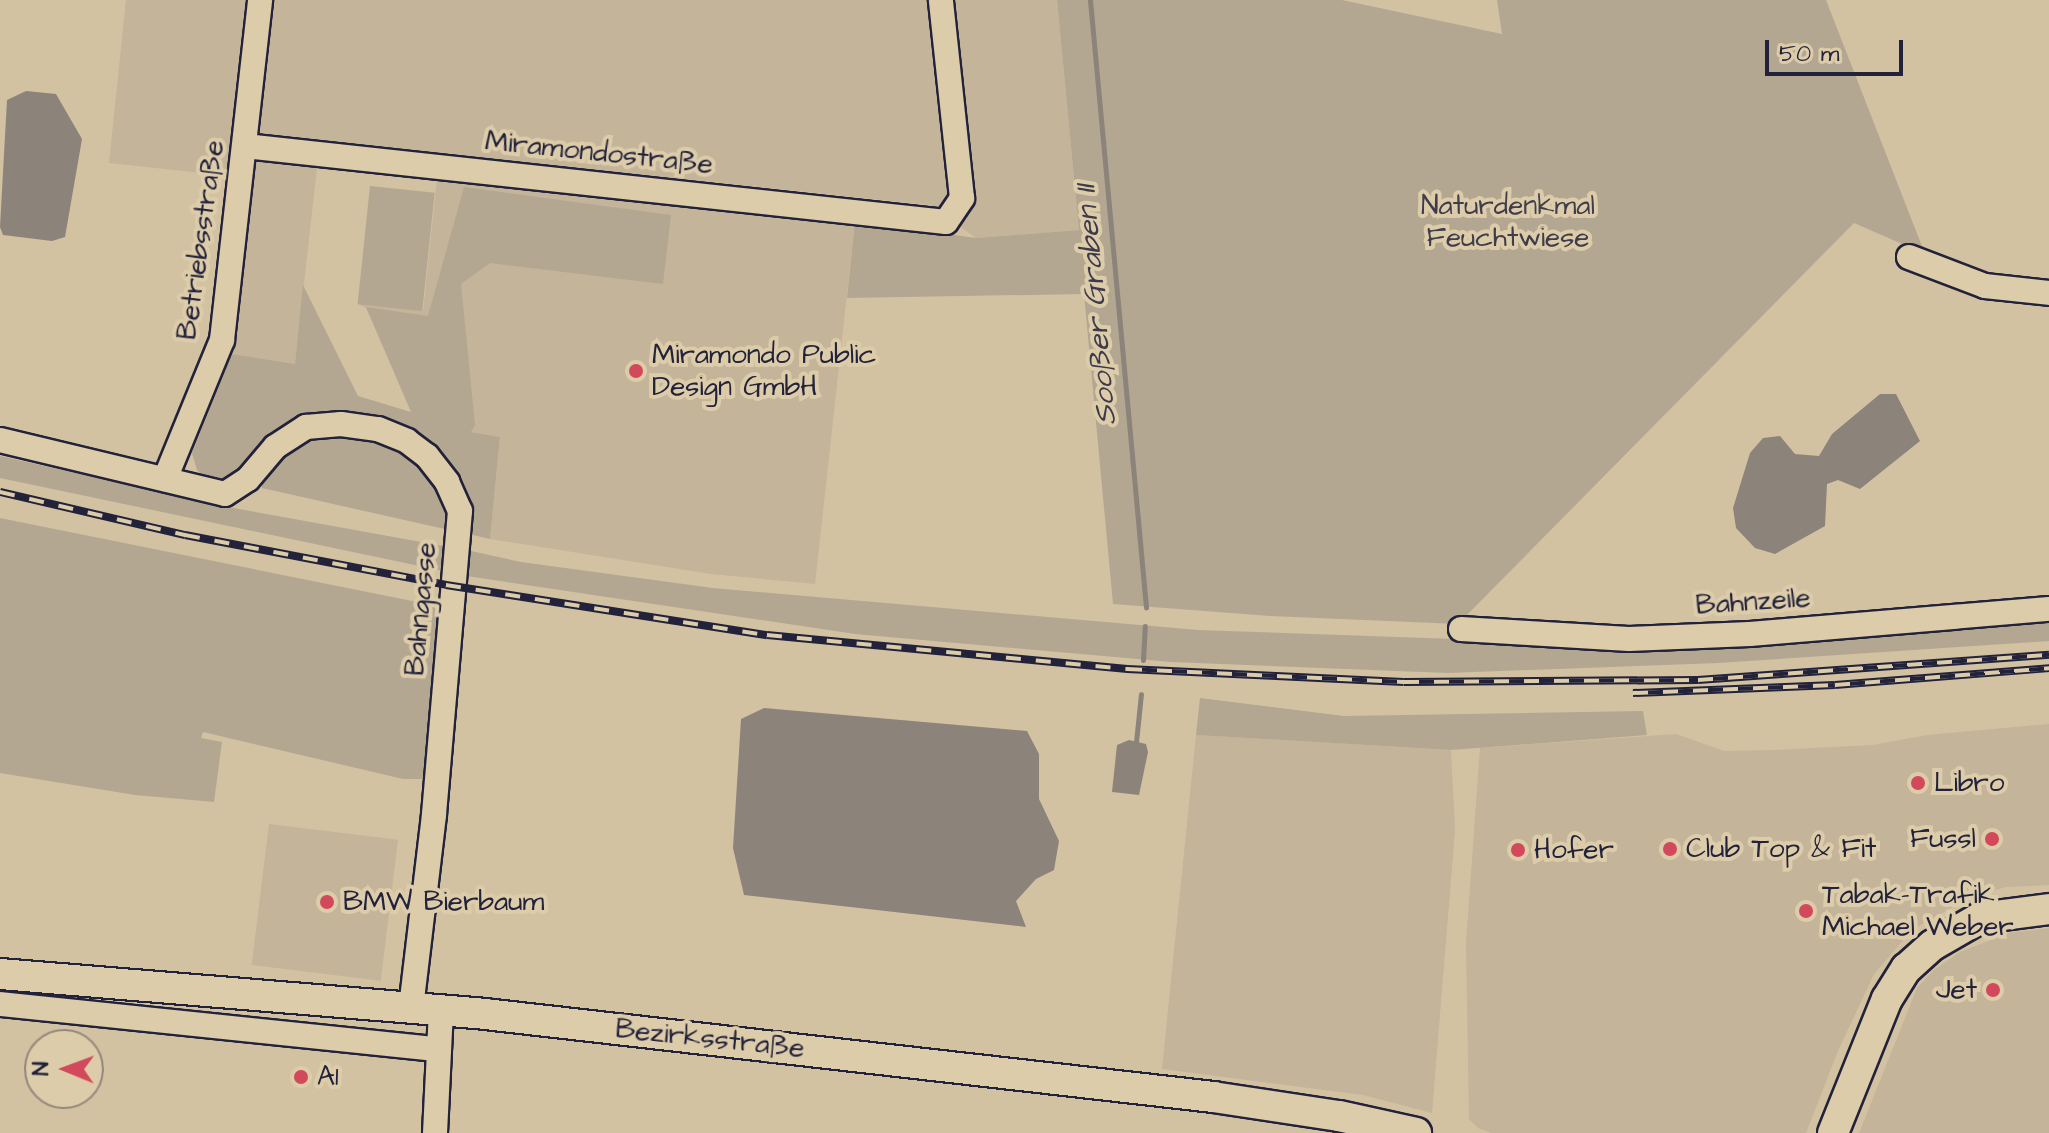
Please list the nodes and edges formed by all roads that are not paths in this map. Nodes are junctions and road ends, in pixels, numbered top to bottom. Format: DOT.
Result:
graph roads {
  1 [pos="260,0"];
  2 [pos="941,0"];
  3 [pos="245,146"];
  4 [pos="1909,257"];
  5 [pos="2049,293"];
  6 [pos="0,440"];
  7 [pos="165,479"];
  8 [pos="2049,609"];
  9 [pos="1461,629"];
  10 [pos="2049,909"];
  11 [pos="0,974"];
  12 [pos="0,1004"];
  13 [pos="411,1009"];
  14 [pos="441,1011"];
  15 [pos="439,1049"];
  16 [pos="435,1133"];
  17 [pos="1416,1133"];
  18 [pos="1833,1133"];
  1 -- 3 [label="street, Betriebsstraße"];
  2 -- 3 [label="street, Miramondostraße"];
  3 -- 7 [label="street, Betriebsstraße"];
  4 -- 5 [label="street"];
  6 -- 7 [label="street"];
  7 -- 13 [label="street, Bahngasse"];
  8 -- 9 [label="street, Bahnzeile"];
  10 -- 18 [label="main road"];
  11 -- 13 [label="main road, Bezirksstraße"];
  12 -- 15 [label="street"];
  13 -- 14 [label="main road, Bezirksstraße"];
  14 -- 15 [label="street"];
  14 -- 17 [label="main road, Bezirksstraße"];
  15 -- 16 [label="street"];
}
